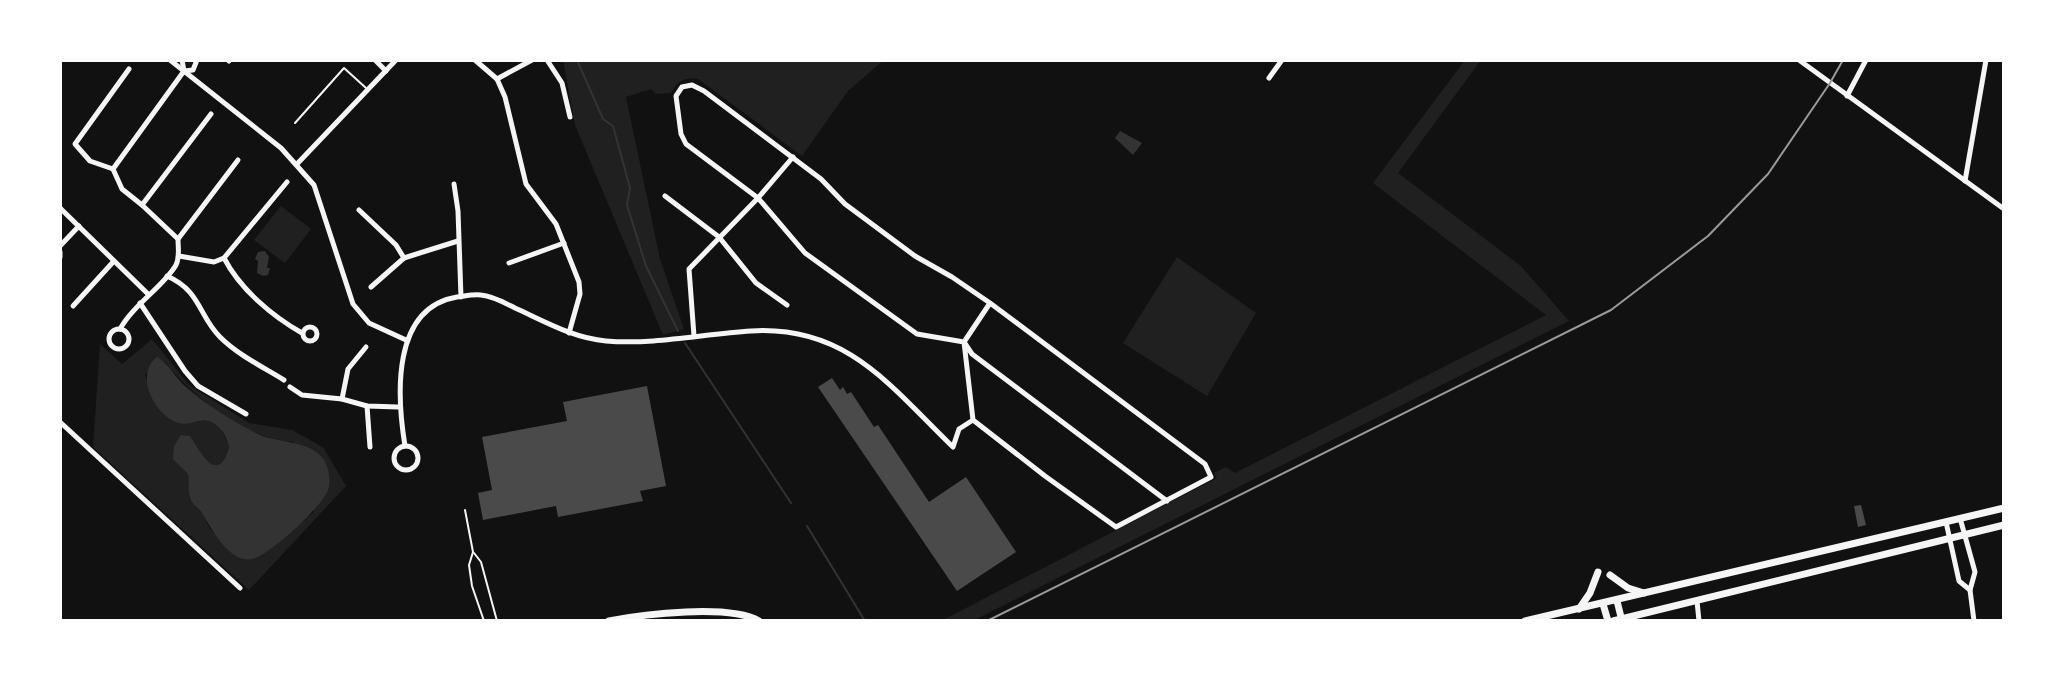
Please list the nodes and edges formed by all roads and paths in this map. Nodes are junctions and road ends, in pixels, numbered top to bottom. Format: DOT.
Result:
graph roads {
  1 [pos="170,60"];
  2 [pos="182,60"];
  3 [pos="197,60"];
  4 [pos="375,60"];
  5 [pos="396,60"];
  6 [pos="475,60"];
  7 [pos="532,60"];
  8 [pos="547,60"];
  9 [pos="1282,60"];
  10 [pos="1799,60"];
  11 [pos="1866,60"];
  12 [pos="1986,60"];
  13 [pos="129,69"];
  14 [pos="184,71"];
  15 [pos="386,71"];
  16 [pos="1269,78"];
  17 [pos="497,79"];
  18 [pos="368,90"];
  19 [pos="1847,96"];
  20 [pos="211,114"];
  21 [pos="570,117"];
  22 [pos="295,123"];
  23 [pos="793,157"];
  24 [pos="238,160"];
  25 [pos="297,164"];
  26 [pos="113,169"];
  27 [pos="1965,181"];
  28 [pos="287,182"];
  29 [pos="454,184"];
  30 [pos="665,196"];
  31 [pos="758,198"];
  32 [pos="142,205"];
  33 [pos="60,208"];
  34 [pos="2004,209"];
  35 [pos="359,210"];
  36 [pos="79,226"];
  37 [pos="719,237"];
  38 [pos="178,239"];
  39 [pos="458,241"];
  40 [pos="564,243"];
  41 [pos="60,246"];
  42 [pos="179,256"];
  43 [pos="224,258"];
  44 [pos="404,258"];
  45 [pos="114,261"];
  46 [pos="509,263"];
  47 [pos="167,276"];
  48 [pos="371,287"];
  49 [pos="148,294"];
  50 [pos="461,297"];
  51 [pos="140,303"];
  52 [pos="990,303"];
  53 [pos="787,305"];
  54 [pos="73,306"];
  55 [pos="120,329"];
  56 [pos="302,333"];
  57 [pos="569,333"];
  58 [pos="694,336"];
  59 [pos="406,340"];
  60 [pos="964,342"];
  61 [pos="366,347"];
  62 [pos="284,380"];
  63 [pos="290,387"];
  64 [pos="342,399"];
  65 [pos="367,406"];
  66 [pos="398,407"];
  67 [pos="246,414"];
  68 [pos="973,420"];
  69 [pos="60,422"];
  70 [pos="405,446"];
  71 [pos="370,447"];
  72 [pos="1167,501"];
  73 [pos="2004,508"];
  74 [pos="465,510"];
  75 [pos="1960,518"];
  76 [pos="1946,522"];
  77 [pos="2004,525"];
  78 [pos="1965,534"];
  79 [pos="1947,538"];
  80 [pos="473,552"];
  81 [pos="1598,572"];
  82 [pos="1610,575"];
  83 [pos="240,588"];
  84 [pos="1970,590"];
  85 [pos="1646,594"];
  86 [pos="1617,601"];
  87 [pos="1697,601"];
  88 [pos="1603,604"];
  89 [pos="1579,609"];
  90 [pos="1657,610"];
  91 [pos="1616,620"];
  92 [pos="484,621"];
  93 [pos="497,621"];
  94 [pos="609,621"];
  95 [pos="759,621"];
  96 [pos="1525,621"];
  97 [pos="1647,621"];
  98 [pos="1699,621"];
  99 [pos="1974,621"];
  1 -- 14 [label="street"];
  2 -- 14 [label="street"];
  3 -- 14 [label="street"];
  4 -- 15 [label="street"];
  5 -- 15 [label="street"];
  6 -- 17 [label="street"];
  7 -- 17 [label="street"];
  8 -- 21 [label="street"];
  9 -- 16 [label="street"];
  10 -- 19 [label="street"];
  11 -- 19 [label="street"];
  12 -- 27 [label="street"];
  13 -- 26 [label="street"];
  14 -- 25 [label="street"];
  14 -- 26 [label="street"];
  15 -- 18 [label="street"];
  17 -- 40 [label="street"];
  18 -- 22 [label="lane"];
  18 -- 25 [label="street"];
  19 -- 27 [label="street"];
  20 -- 32 [label="street"];
  23 -- 31 [label="street"];
  23 -- 31 [label="street"];
  23 -- 52 [label="street"];
  24 -- 38 [label="street"];
  25 -- 59 [label="street"];
  26 -- 32 [label="street"];
  27 -- 34 [label="street"];
  28 -- 43 [label="street"];
  29 -- 39 [label="street"];
  30 -- 37 [label="street"];
  31 -- 37 [label="street"];
  31 -- 60 [label="street"];
  32 -- 38 [label="street"];
  33 -- 36 [label="street"];
  35 -- 44 [label="street"];
  36 -- 41 [label="street"];
  36 -- 45 [label="street"];
  37 -- 53 [label="street"];
  37 -- 58 [label="street"];
  38 -- 42 [label="street"];
  39 -- 44 [label="street"];
  39 -- 50 [label="street"];
  40 -- 46 [label="street"];
  40 -- 57 [label="street"];
  42 -- 43 [label="street"];
  42 -- 47 [label="street"];
  43 -- 56 [label="street"];
  44 -- 48 [label="street"];
  45 -- 49 [label="street"];
  45 -- 54 [label="street"];
  47 -- 49 [label="street"];
  47 -- 62 [label="street"];
  49 -- 51 [label="street"];
  50 -- 57 [label="street"];
  50 -- 59 [label="street"];
  51 -- 55 [label="street"];
  51 -- 67 [label="street"];
  52 -- 60 [label="street"];
  52 -- 72 [label="street"];
  57 -- 58 [label="street"];
  58 -- 68 [label="street"];
  59 -- 66 [label="street"];
  60 -- 68 [label="street"];
  60 -- 72 [label="street"];
  61 -- 64 [label="street"];
  63 -- 64 [label="street"];
  64 -- 65 [label="street"];
  65 -- 66 [label="street"];
  65 -- 71 [label="street"];
  66 -- 70 [label="street"];
  68 -- 72 [label="street"];
  69 -- 83 [label="street"];
  70 -- 70 [label="street"];
  73 -- 75 [label="main road"];
  74 -- 80 [label="lane"];
  75 -- 76 [label="main road"];
  75 -- 78 [label="street"];
  76 -- 79 [label="street"];
  76 -- 85 [label="main road"];
  77 -- 78 [label="main road"];
  78 -- 79 [label="main road"];
  78 -- 84 [label="street"];
  79 -- 84 [label="street"];
  79 -- 87 [label="main road"];
  80 -- 92 [label="lane"];
  80 -- 93 [label="lane"];
  81 -- 89 [label="main road"];
  82 -- 85 [label="main road"];
  84 -- 99 [label="street"];
  85 -- 86 [label="main road"];
  86 -- 88 [label="main road"];
  86 -- 91 [label="main road"];
  87 -- 90 [label="main road"];
  87 -- 98 [label="street"];
  88 -- 89 [label="main road"];
  88 -- 91 [label="main road"];
  89 -- 96 [label="main road"];
  90 -- 91 [label="main road"];
  90 -- 97 [label="main road"];
  94 -- 95 [label="main road"];
}
